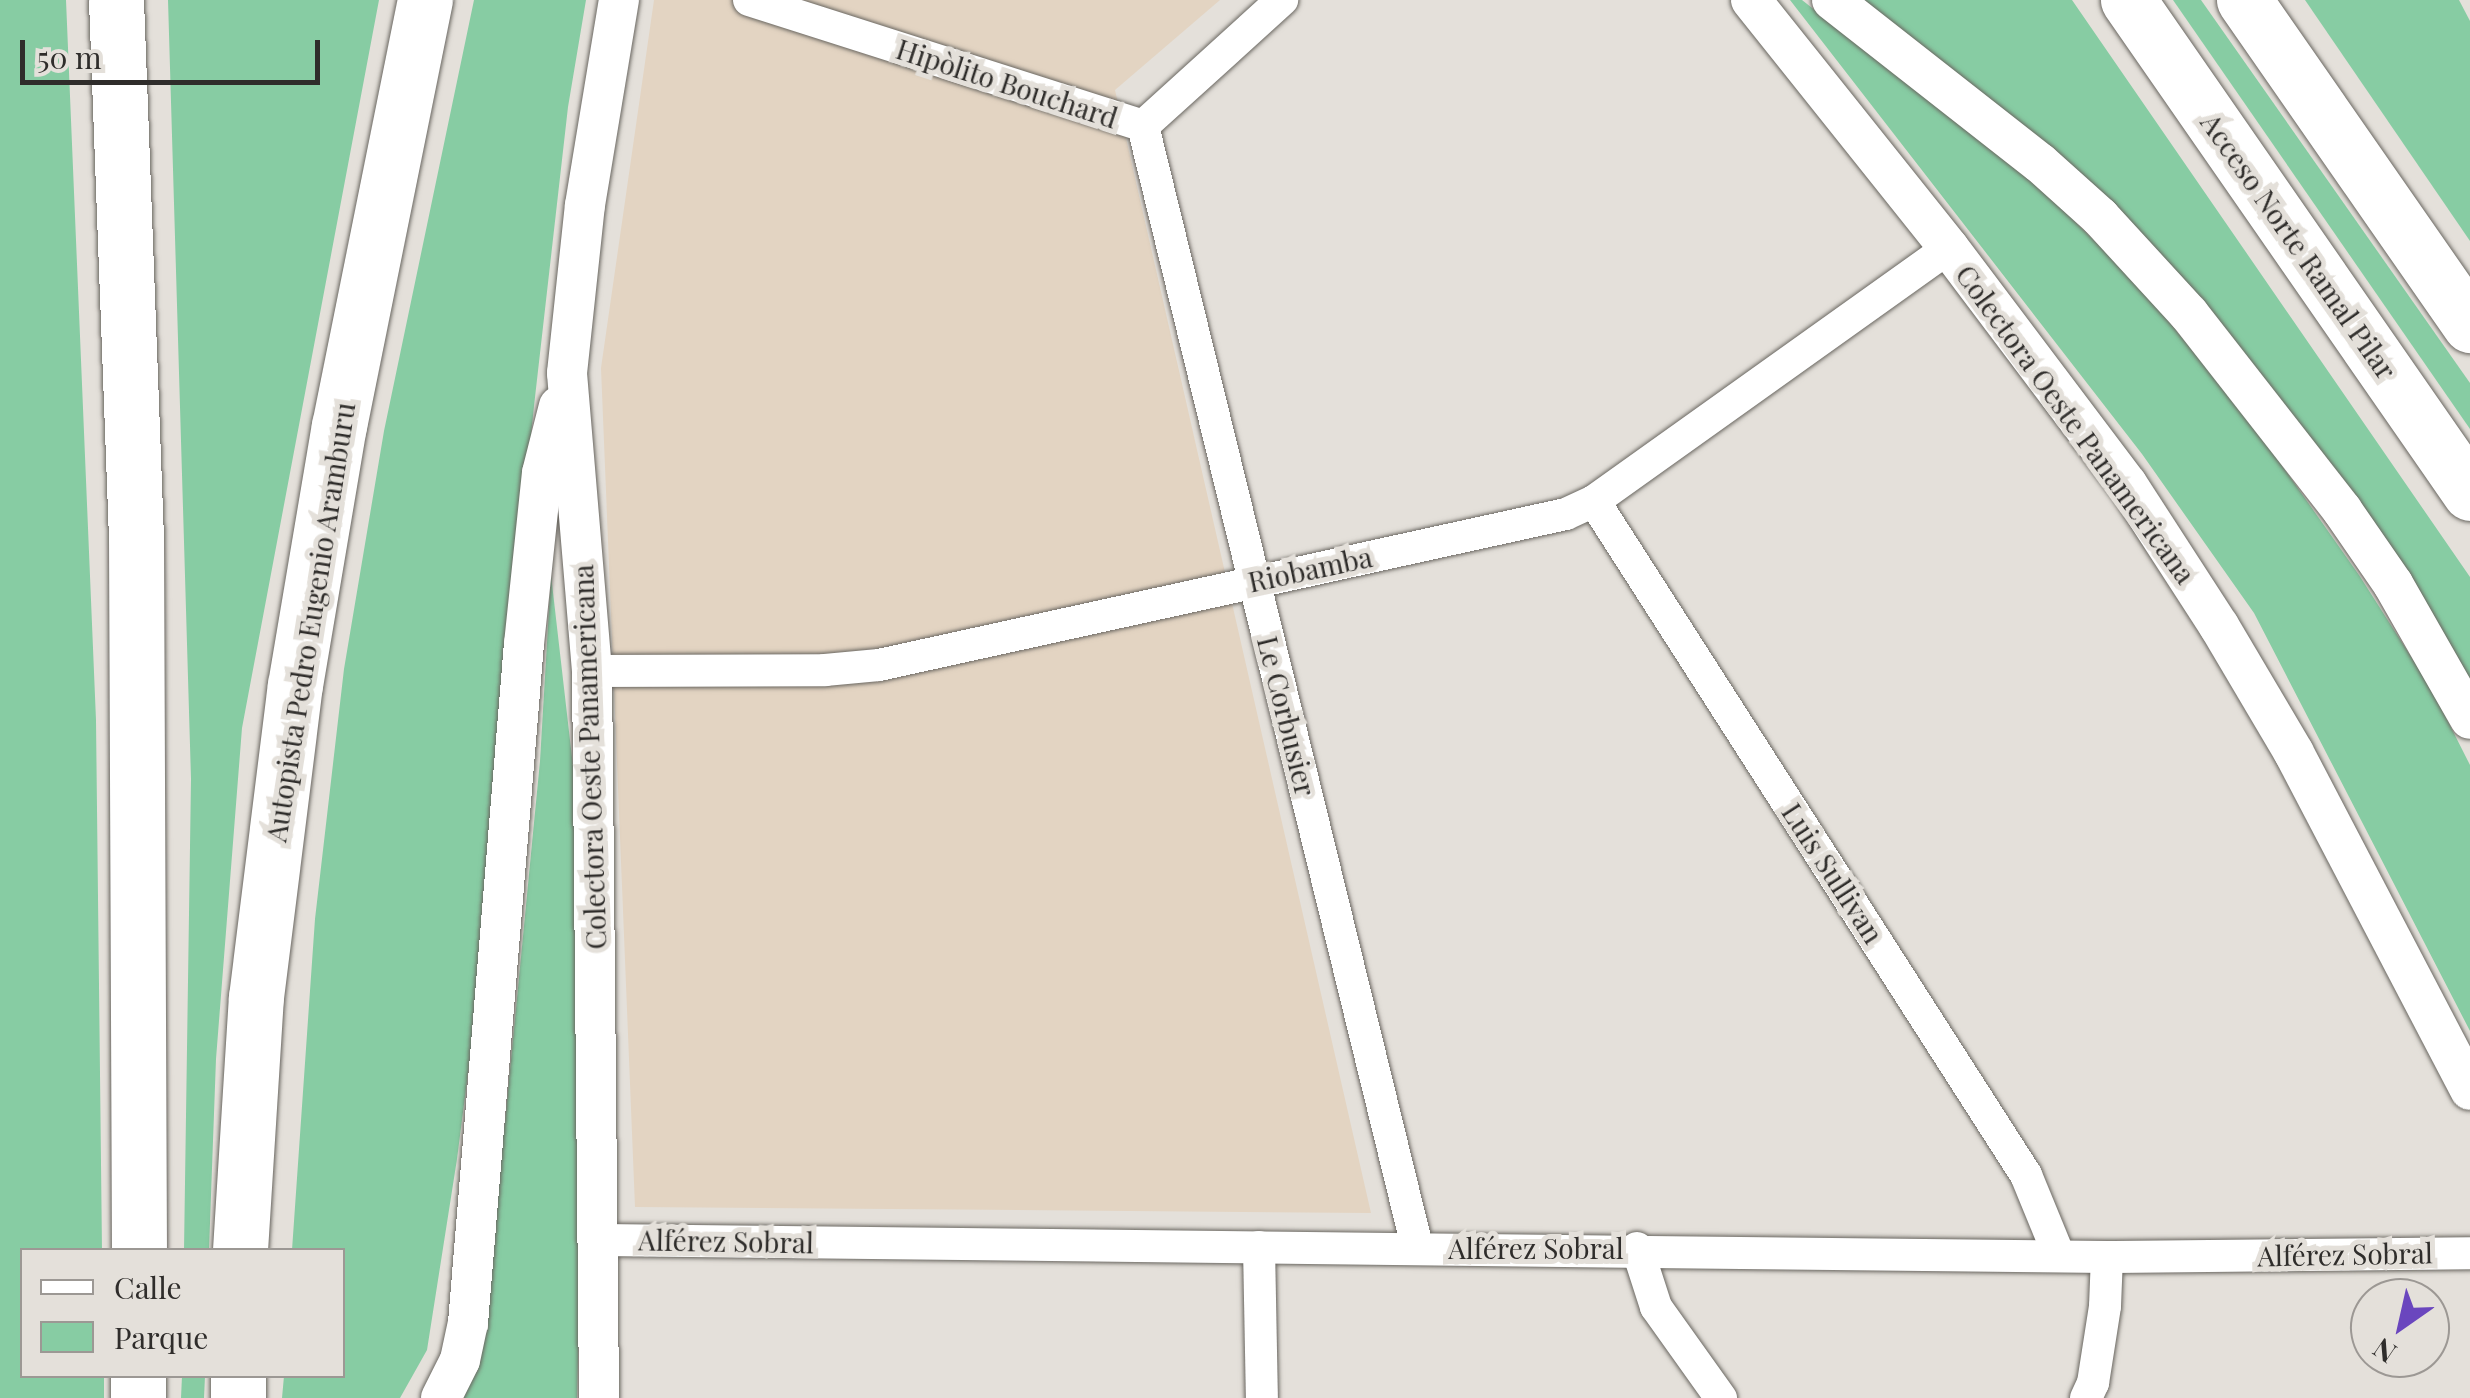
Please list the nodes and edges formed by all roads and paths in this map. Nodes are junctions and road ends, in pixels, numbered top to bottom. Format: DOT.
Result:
graph roads {
  1 [pos="116,0"];
  2 [pos="425,0"];
  3 [pos="618,0"];
  4 [pos="749,0"];
  5 [pos="1282,0"];
  6 [pos="1750,0"];
  7 [pos="1832,0"];
  8 [pos="2128,0"];
  9 [pos="2244,0"];
  10 [pos="1143,126"];
  11 [pos="1949,248"];
  12 [pos="2470,325"];
  13 [pos="567,373"];
  14 [pos="2470,493"];
  15 [pos="1594,501"];
  16 [pos="1254,581"];
  17 [pos="592,671"];
  18 [pos="2470,719"];
  19 [pos="2470,1090"];
  20 [pos="601,1240"];
  21 [pos="1258,1247"];
  22 [pos="1418,1247"];
  23 [pos="139,1248"];
  24 [pos="240,1248"];
  25 [pos="1637,1248"];
  26 [pos="2058,1253"];
  27 [pos="2470,1253"];
  28 [pos="2108,1256"];
  29 [pos="442,1398"];
  30 [pos="599,1398"];
  31 [pos="1262,1398"];
  32 [pos="1722,1398"];
  33 [pos="2086,1398"];
  1 -- 23 [label="highway"];
  2 -- 24 [label="highway, Autopista Pedro Eugenio Aramburu"];
  3 -- 13 [label="street, Colectora Oeste Panamericana"];
  4 -- 10 [label="street, Hipòlito Bouchard"];
  5 -- 10 [label="street, Hipòlito Bouchard"];
  6 -- 11 [label="street, Colectora Oeste Panamericana"];
  7 -- 18 [label="street"];
  8 -- 14 [label="highway, Acceso Norte Ramal Pilar"];
  9 -- 12 [label="highway"];
  10 -- 16 [label="street, Le Corbusier"];
  11 -- 15 [label="street, Riobamba"];
  11 -- 19 [label="street, Colectora Oeste Panamericana"];
  13 -- 17 [label="street, Colectora Oeste Panamericana"];
  13 -- 29 [label="street"];
  15 -- 16 [label="street, Riobamba"];
  15 -- 26 [label="street, Luis Sullivan"];
  16 -- 17 [label="street, Riobamba"];
  16 -- 22 [label="street, Le Corbusier"];
  17 -- 20 [label="street, Colectora Oeste Panamericana"];
  20 -- 21 [label="street, Alférez Sobral"];
  20 -- 30 [label="street, Colectora Oeste Panamericana"];
  21 -- 22 [label="street, Alférez Sobral"];
  21 -- 31 [label="street"];
  22 -- 25 [label="street, Alférez Sobral"];
  25 -- 26 [label="street, Alférez Sobral"];
  25 -- 32 [label="street"];
  26 -- 28 [label="street, Alférez Sobral"];
  27 -- 28 [label="street, Alférez Sobral"];
  28 -- 33 [label="street"];
}
